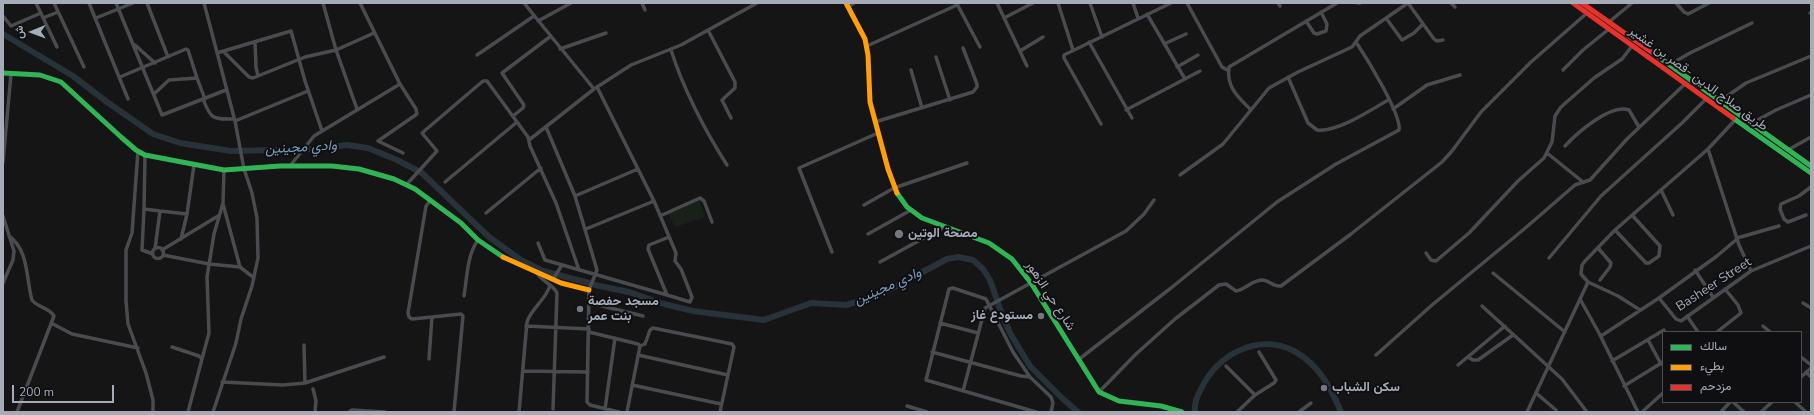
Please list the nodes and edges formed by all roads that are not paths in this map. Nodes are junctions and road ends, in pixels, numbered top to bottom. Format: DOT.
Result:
graph roads {
  1 [pos="36,3"];
  2 [pos="54,3"];
  3 [pos="90,3"];
  4 [pos="116,3"];
  5 [pos="133,3"];
  6 [pos="147,3"];
  7 [pos="204,3"];
  8 [pos="323,3"];
  9 [pos="360,3"];
  10 [pos="524,3"];
  11 [pos="571,3"];
  12 [pos="642,3"];
  13 [pos="757,3"];
  14 [pos="854,3"];
  15 [pos="997,3"];
  16 [pos="1033,3"];
  17 [pos="1058,3"];
  18 [pos="1090,3"];
  19 [pos="1133,3"];
  20 [pos="1171,3"];
  21 [pos="1187,3"];
  22 [pos="1337,3"];
  23 [pos="1408,3"];
  24 [pos="1451,3"];
  25 [pos="1573,3"];
  26 [pos="1582,3"];
  27 [pos="1632,3"];
  28 [pos="1676,3"];
  29 [pos="1709,3"];
  30 [pos="752,4"];
  31 [pos="957,4"];
  32 [pos="847,5"];
  33 [pos="1455,7"];
  34 [pos="118,9"];
  35 [pos="645,10"];
  36 [pos="58,12"];
  37 [pos="1321,12"];
  38 [pos="41,13"];
  39 [pos="1587,13"];
  40 [pos="1147,14"];
  41 [pos="3,16"];
  42 [pos="534,16"];
  43 [pos="43,18"];
  44 [pos="96,18"];
  45 [pos="1004,18"];
  46 [pos="1138,18"];
  47 [pos="1386,18"];
  48 [pos="538,21"];
  49 [pos="1306,21"];
  50 [pos="1608,22"];
  51 [pos="1423,24"];
  52 [pos="1752,24"];
  53 [pos="1609,29"];
  54 [pos="708,30"];
  55 [pos="606,33"];
  56 [pos="374,34"];
  57 [pos="1186,34"];
  58 [pos="551,36"];
  59 [pos="1043,37"];
  60 [pos="1102,37"];
  61 [pos="1443,40"];
  62 [pos="255,42"];
  63 [pos="1089,42"];
  64 [pos="1356,42"];
  65 [pos="133,44"];
  66 [pos="1164,44"];
  67 [pos="867,46"];
  68 [pos="1632,46"];
  69 [pos="57,47"];
  70 [pos="980,47"];
  71 [pos="963,48"];
  72 [pos="560,49"];
  73 [pos="336,50"];
  74 [pos="671,50"];
  75 [pos="1073,50"];
  76 [pos="1020,51"];
  77 [pos="224,52"];
  78 [pos="217,53"];
  79 [pos="478,55"];
  80 [pos="1198,55"];
  81 [pos="1811,56"];
  82 [pos="168,57"];
  83 [pos="936,57"];
  84 [pos="299,59"];
  85 [pos="155,63"];
  86 [pos="1669,65"];
  87 [pos="1027,66"];
  88 [pos="84,67"];
  89 [pos="1177,67"];
  90 [pos="144,68"];
  91 [pos="911,70"];
  92 [pos="1563,70"];
  93 [pos="1200,71"];
  94 [pos="1229,71"];
  95 [pos="3,74"];
  96 [pos="11,74"];
  97 [pos="1460,75"];
  98 [pos="258,76"];
  99 [pos="1288,77"];
  100 [pos="120,78"];
  101 [pos="197,78"];
  102 [pos="1185,79"];
  103 [pos="1686,83"];
  104 [pos="400,84"];
  105 [pos="595,88"];
  106 [pos="226,90"];
  107 [pos="308,91"];
  108 [pos="154,94"];
  109 [pos="1811,95"];
  110 [pos="1707,98"];
  111 [pos="128,99"];
  112 [pos="204,99"];
  113 [pos="950,100"];
  114 [pos="1388,100"];
  115 [pos="1720,100"];
  116 [pos="922,108"];
  117 [pos="1393,109"];
  118 [pos="357,110"];
  119 [pos="1126,110"];
  120 [pos="1251,110"];
  121 [pos="512,116"];
  122 [pos="1737,117"];
  123 [pos="730,118"];
  124 [pos="1132,118"];
  125 [pos="234,120"];
  126 [pos="517,122"];
  127 [pos="875,122"];
  128 [pos="1101,124"];
  129 [pos="1751,124"];
  130 [pos="546,127"];
  131 [pos="1639,127"];
  132 [pos="322,131"];
  133 [pos="878,133"];
  134 [pos="1811,137"];
  135 [pos="529,140"];
  136 [pos="1565,146"];
  137 [pos="1708,149"];
  138 [pos="1788,150"];
  139 [pos="138,151"];
  140 [pos="404,153"];
  141 [pos="1547,153"];
  142 [pos="146,155"];
  143 [pos="3,162"];
  144 [pos="967,163"];
  145 [pos="194,165"];
  146 [pos="727,165"];
  147 [pos="290,166"];
  148 [pos="1811,166"];
  149 [pos="541,168"];
  150 [pos="244,169"];
  151 [pos="638,169"];
  152 [pos="224,170"];
  153 [pos="1811,173"];
  154 [pos="1180,175"];
  155 [pos="445,182"];
  156 [pos="1583,182"];
  157 [pos="407,184"];
  158 [pos="894,188"];
  159 [pos="1811,188"];
  160 [pos="1661,190"];
  161 [pos="575,196"];
  162 [pos="1154,200"];
  163 [pos="430,201"];
  164 [pos="654,201"];
  165 [pos="223,203"];
  166 [pos="864,206"];
  167 [pos="144,209"];
  168 [pos="911,210"];
  169 [pos="160,211"];
  170 [pos="486,213"];
  171 [pos="187,214"];
  172 [pos="1674,215"];
  173 [pos="1806,215"];
  174 [pos="3,216"];
  175 [pos="218,216"];
  176 [pos="660,216"];
  177 [pos="1632,216"];
  178 [pos="712,222"];
  179 [pos="1778,226"];
  180 [pos="944,227"];
  181 [pos="586,229"];
  182 [pos="1616,230"];
  183 [pos="868,234"];
  184 [pos="10,236"];
  185 [pos="669,237"];
  186 [pos="181,238"];
  187 [pos="1737,239"];
  188 [pos="478,240"];
  189 [pos="538,243"];
  190 [pos="1811,246"];
  191 [pos="1598,248"];
  192 [pos="155,249"];
  193 [pos="162,250"];
  194 [pos="832,252"];
  195 [pos="1426,253"];
  196 [pos="153,254"];
  197 [pos="163,255"];
  198 [pos="1549,258"];
  199 [pos="880,262"];
  200 [pos="209,264"];
  201 [pos="562,265"];
  202 [pos="240,267"];
  203 [pos="579,270"];
  204 [pos="1695,270"];
  205 [pos="1751,271"];
  206 [pos="536,273"];
  207 [pos="1493,273"];
  208 [pos="596,275"];
  209 [pos="254,278"];
  210 [pos="553,279"];
  211 [pos="1600,280"];
  212 [pos="1588,282"];
  213 [pos="3,283"];
  214 [pos="1031,283"];
  215 [pos="550,285"];
  216 [pos="1725,289"];
  217 [pos="589,290"];
  218 [pos="667,295"];
  219 [pos="464,296"];
  220 [pos="1713,297"];
  221 [pos="1659,298"];
  222 [pos="1580,299"];
  223 [pos="590,303"];
  224 [pos="1803,303"];
  225 [pos="990,305"];
  226 [pos="1482,306"];
  227 [pos="1811,308"];
  228 [pos="1640,310"];
  229 [pos="643,316"];
  230 [pos="1687,316"];
  231 [pos="432,317"];
  232 [pos="51,323"];
  233 [pos="940,323"];
  234 [pos="526,326"];
  235 [pos="1504,326"];
  236 [pos="1763,326"];
  237 [pos="556,327"];
  238 [pos="589,330"];
  239 [pos="1662,331"];
  240 [pos="1697,331"];
  241 [pos="1718,331"];
  242 [pos="1769,331"];
  243 [pos="1565,332"];
  244 [pos="978,333"];
  245 [pos="1513,334"];
  246 [pos="1601,336"];
  247 [pos="615,338"];
  248 [pos="1648,340"];
  249 [pos="304,345"];
  250 [pos="640,346"];
  251 [pos="172,347"];
  252 [pos="138,348"];
  253 [pos="932,352"];
  254 [pos="1259,352"];
  255 [pos="638,355"];
  256 [pos="1376,355"];
  257 [pos="384,357"];
  258 [pos="1468,357"];
  259 [pos="1802,358"];
  260 [pos="202,359"];
  261 [pos="429,359"];
  262 [pos="1078,360"];
  263 [pos="971,361"];
  264 [pos="1612,361"];
  265 [pos="1662,363"];
  266 [pos="1458,365"];
  267 [pos="1226,366"];
  268 [pos="1811,366"];
  269 [pos="1549,367"];
  270 [pos="523,371"];
  271 [pos="555,371"];
  272 [pos="588,372"];
  273 [pos="1806,372"];
  274 [pos="728,375"];
  275 [pos="1802,375"];
  276 [pos="1030,377"];
  277 [pos="1811,377"];
  278 [pos="222,382"];
  279 [pos="305,383"];
  280 [pos="632,385"];
  281 [pos="1624,386"];
  282 [pos="313,389"];
  283 [pos="963,391"];
  284 [pos="1099,392"];
  285 [pos="1536,393"];
  286 [pos="1662,394"];
  287 [pos="1255,395"];
  288 [pos="1311,403"];
  289 [pos="1729,403"];
  290 [pos="1734,403"];
  291 [pos="1771,403"];
  292 [pos="1796,403"];
  293 [pos="721,404"];
  294 [pos="907,406"];
  295 [pos="605,408"];
  296 [pos="553,409"];
  297 [pos="1556,410"];
  298 [pos="17,412"];
  299 [pos="153,412"];
  300 [pos="188,412"];
  301 [pos="213,412"];
  302 [pos="315,412"];
  303 [pos="349,412"];
  304 [pos="385,412"];
  305 [pos="454,412"];
  306 [pos="519,412"];
  307 [pos="619,412"];
  308 [pos="627,412"];
  309 [pos="720,412"];
  310 [pos="928,412"];
  311 [pos="1036,412"];
  312 [pos="1051,412"];
  313 [pos="1182,412"];
  314 [pos="1237,412"];
  315 [pos="1299,412"];
  316 [pos="1527,412"];
  317 [pos="1587,412"];
  318 [pos="1638,412"];
  319 [pos="1642,412"];
  320 [pos="1721,412"];
  321 [pos="1744,412"];
  322 [pos="1761,412"];
  323 [pos="1806,412"];
  1 -- 38 [label="street"];
  2 -- 36 [label="street"];
  3 -- 44 [label="street"];
  4 -- 34 [label="street"];
  5 -- 34 [label="street"];
  6 -- 82 [label="street"];
  7 -- 78 [label="street"];
  8 -- 73 [label="street"];
  9 -- 56 [label="street"];
  10 -- 42 [label="street"];
  11 -- 48 [label="street"];
  12 -- 35 [label="street"];
  13 -- 30 [label="street"];
  14 -- 32 [label="street"];
  15 -- 45 [label="street"];
  16 -- 45 [label="street"];
  17 -- 75 [label="street"];
  18 -- 60 [label="street"];
  19 -- 46 [label="street"];
  20 -- 40 [label="street"];
  21 -- 94 [label="street"];
  22 -- 37 [label="street"];
  23 -- 47 [label="street"];
  23 -- 51 [label="street"];
  24 -- 33 [label="street"];
  25 -- 39 [label="main road, طريق صلاح الدين -قصر بن غشير"];
  26 -- 50 [label="main road"];
  27 -- 50 [label="street"];
  28 -- 29 [label="street"];
  30 -- 54 [label="street"];
  31 -- 67 [label="street"];
  31 -- 70 [label="street"];
  32 -- 67 [label="main road, شارع حي الزهور"];
  34 -- 44 [label="street"];
  34 -- 65 [label="street"];
  36 -- 43 [label="street"];
  36 -- 88 [label="street"];
  37 -- 49 [label="street"];
  37 -- 49 [label="street"];
  38 -- 41 [label="street"];
  38 -- 43 [label="street"];
  39 -- 53 [label="main road, طريق صلاح الدين -قصر بن غشير"];
  39 -- 284 [label="street"];
  40 -- 46 [label="street"];
  40 -- 66 [label="street"];
  42 -- 48 [label="street"];
  42 -- 79 [label="street"];
  43 -- 69 [label="street"];
  44 -- 100 [label="street"];
  45 -- 76 [label="street"];
  46 -- 60 [label="street"];
  47 -- 51 [label="street"];
  47 -- 64 [label="street"];
  48 -- 58 [label="street"];
  49 -- 94 [label="street"];
  50 -- 86 [label="main road"];
  51 -- 61 [label="street"];
  52 -- 86 [label="street"];
  53 -- 68 [label="main road, طريق صلاح الدين -قصر بن غشير"];
  53 -- 92 [label="street"];
  54 -- 74 [label="street"];
  54 -- 123 [label="street"];
  55 -- 72 [label="street"];
  56 -- 73 [label="street"];
  56 -- 104 [label="street"];
  57 -- 66 [label="street"];
  58 -- 72 [label="street"];
  58 -- 121 [label="street"];
  59 -- 76 [label="street"];
  60 -- 63 [label="street"];
  62 -- 77 [label="street"];
  62 -- 84 [label="street"];
  62 -- 98 [label="street"];
  63 -- 75 [label="street"];
  63 -- 119 [label="street"];
  64 -- 99 [label="street"];
  64 -- 114 [label="street"];
  65 -- 85 [label="street"];
  65 -- 90 [label="street"];
  66 -- 89 [label="street"];
  67 -- 127 [label="main road, شارع حي الزهور"];
  68 -- 103 [label="main road, طريق صلاح الدين -قصر بن غشير"];
  68 -- 141 [label="street"];
  71 -- 113 [label="street"];
  72 -- 105 [label="street"];
  73 -- 84 [label="street"];
  73 -- 118 [label="street"];
  74 -- 105 [label="street"];
  74 -- 146 [label="street"];
  75 -- 128 [label="street"];
  76 -- 87 [label="street"];
  77 -- 78 [label="street"];
  77 -- 98 [label="street"];
  78 -- 106 [label="street"];
  80 -- 89 [label="street"];
  81 -- 115 [label="street"];
  82 -- 85 [label="street"];
  82 -- 101 [label="street"];
  83 -- 113 [label="street"];
  84 -- 98 [label="street"];
  84 -- 107 [label="street"];
  85 -- 90 [label="street"];
  86 -- 115 [label="main road"];
  89 -- 102 [label="street"];
  90 -- 100 [label="street"];
  90 -- 108 [label="street"];
  91 -- 116 [label="street"];
  93 -- 102 [label="street"];
  94 -- 120 [label="street"];
  95 -- 96 [label="main road"];
  96 -- 139 [label="main road"];
  96 -- 143 [label="street"];
  97 -- 117 [label="street"];
  99 -- 114 [label="street"];
  99 -- 120 [label="street"];
  100 -- 111 [label="street"];
  101 -- 108 [label="street"];
  101 -- 112 [label="street"];
  102 -- 119 [label="street"];
  103 -- 110 [label="main road, طريق صلاح الدين -قصر بن غشير"];
  103 -- 131 [label="street"];
  104 -- 118 [label="street"];
  104 -- 140 [label="street"];
  105 -- 130 [label="street"];
  105 -- 151 [label="street"];
  106 -- 112 [label="street"];
  106 -- 125 [label="street"];
  107 -- 125 [label="street"];
  107 -- 132 [label="street"];
  108 -- 112 [label="street"];
  109 -- 129 [label="street"];
  110 -- 122 [label="main road, طريق صلاح الدين -قصر بن غشير"];
  110 -- 198 [label="street"];
  112 -- 125 [label="street"];
  113 -- 116 [label="street"];
  114 -- 117 [label="street"];
  115 -- 122 [label="main road"];
  116 -- 127 [label="street"];
  117 -- 262 [label="street"];
  118 -- 132 [label="street"];
  119 -- 124 [label="street"];
  120 -- 154 [label="street"];
  121 -- 126 [label="street"];
  121 -- 157 [label="street"];
  122 -- 129 [label="main road"];
  122 -- 137 [label="street"];
  122 -- 153 [label="main road, طريق صلاح الدين -قصر بن غشير"];
  125 -- 150 [label="street"];
  126 -- 135 [label="street"];
  126 -- 155 [label="street"];
  127 -- 133 [label="main road, شارع حي الزهور"];
  129 -- 138 [label="main road"];
  130 -- 135 [label="street"];
  130 -- 161 [label="street"];
  131 -- 136 [label="street"];
  131 -- 156 [label="street"];
  132 -- 147 [label="street"];
  133 -- 158 [label="main road, شارع حي الزهور"];
  133 -- 194 [label="street"];
  134 -- 138 [label="street"];
  135 -- 149 [label="street"];
  137 -- 160 [label="street"];
  137 -- 187 [label="street"];
  138 -- 148 [label="main road"];
  139 -- 142 [label="main road"];
  139 -- 252 [label="street"];
  141 -- 156 [label="street"];
  141 -- 195 [label="street"];
  142 -- 145 [label="main road"];
  142 -- 167 [label="street"];
  144 -- 158 [label="street"];
  145 -- 152 [label="main road"];
  145 -- 171 [label="street"];
  147 -- 150 [label="main road"];
  147 -- 157 [label="main road"];
  149 -- 170 [label="street"];
  149 -- 203 [label="street"];
  150 -- 152 [label="main road"];
  150 -- 209 [label="street"];
  151 -- 161 [label="street"];
  151 -- 164 [label="street"];
  152 -- 165 [label="street"];
  156 -- 256 [label="street"];
  157 -- 163 [label="main road"];
  158 -- 166 [label="street"];
  158 -- 168 [label="main road, شارع حي الزهور"];
  159 -- 173 [label="street"];
  160 -- 172 [label="street"];
  160 -- 177 [label="street"];
  161 -- 181 [label="street"];
  162 -- 214 [label="street"];
  163 -- 188 [label="main road"];
  163 -- 231 [label="street"];
  164 -- 176 [label="street"];
  164 -- 181 [label="street"];
  165 -- 175 [label="street"];
  165 -- 202 [label="street"];
  167 -- 169 [label="street"];
  167 -- 196 [label="street"];
  168 -- 180 [label="main road, شارع حي الزهور"];
  168 -- 183 [label="street"];
  169 -- 171 [label="street"];
  169 -- 192 [label="street"];
  171 -- 186 [label="street"];
  174 -- 184 [label="street"];
  175 -- 186 [label="street"];
  175 -- 200 [label="street"];
  176 -- 178 [label="street"];
  176 -- 185 [label="street"];
  177 -- 182 [label="street"];
  177 -- 182 [label="street"];
  179 -- 187 [label="street"];
  180 -- 199 [label="street"];
  180 -- 214 [label="main road, شارع حي الزهور"];
  181 -- 208 [label="street"];
  182 -- 191 [label="street"];
  184 -- 213 [label="street"];
  184 -- 232 [label="street"];
  185 -- 218 [label="street"];
  185 -- 218 [label="street"];
  186 -- 193 [label="street"];
  187 -- 204 [label="street"];
  187 -- 205 [label="street"];
  188 -- 206 [label="main road"];
  188 -- 219 [label="street"];
  189 -- 201 [label="street"];
  190 -- 205 [label="street, Basheer Street"];
  191 -- 211 [label="street"];
  191 -- 212 [label="street"];
  192 -- 193 [label="street"];
  192 -- 196 [label="street"];
  193 -- 197 [label="street"];
  196 -- 197 [label="street"];
  197 -- 200 [label="street"];
  200 -- 202 [label="street"];
  200 -- 260 [label="street"];
  201 -- 203 [label="street"];
  201 -- 210 [label="street"];
  202 -- 209 [label="street"];
  203 -- 208 [label="street"];
  204 -- 220 [label="street"];
  204 -- 221 [label="street"];
  205 -- 216 [label="street, Basheer Street"];
  206 -- 210 [label="main road"];
  206 -- 215 [label="street"];
  207 -- 243 [label="street"];
  208 -- 217 [label="street"];
  208 -- 218 [label="street"];
  209 -- 278 [label="street"];
  210 -- 217 [label="main road"];
  212 -- 222 [label="street"];
  212 -- 228 [label="street"];
  214 -- 225 [label="street"];
  214 -- 262 [label="main road, شارع حي الزهور"];
  215 -- 234 [label="street"];
  215 -- 237 [label="street"];
  216 -- 220 [label="street, Basheer Street"];
  216 -- 241 [label="street"];
  217 -- 223 [label="street"];
  220 -- 230 [label="street, Basheer Street"];
  221 -- 228 [label="street"];
  221 -- 230 [label="street, Basheer Street"];
  222 -- 243 [label="street"];
  222 -- 246 [label="street"];
  223 -- 229 [label="street"];
  223 -- 238 [label="street"];
  224 -- 227 [label="street"];
  225 -- 233 [label="street"];
  225 -- 244 [label="street"];
  225 -- 276 [label="street"];
  226 -- 235 [label="street"];
  228 -- 246 [label="street"];
  230 -- 240 [label="street"];
  231 -- 261 [label="street"];
  231 -- 305 [label="street"];
  232 -- 252 [label="street"];
  232 -- 298 [label="street"];
  233 -- 244 [label="street"];
  233 -- 253 [label="street"];
  234 -- 237 [label="street"];
  234 -- 270 [label="street"];
  235 -- 245 [label="street"];
  235 -- 258 [label="street"];
  236 -- 242 [label="street"];
  237 -- 238 [label="street"];
  237 -- 271 [label="street"];
  238 -- 247 [label="street"];
  238 -- 272 [label="street"];
  239 -- 248 [label="street"];
  243 -- 269 [label="street"];
  244 -- 263 [label="street"];
  245 -- 258 [label="street"];
  245 -- 269 [label="street"];
  246 -- 264 [label="street"];
  247 -- 250 [label="street"];
  247 -- 295 [label="street"];
  248 -- 264 [label="street"];
  248 -- 265 [label="street"];
  249 -- 279 [label="street"];
  250 -- 255 [label="street"];
  250 -- 274 [label="street"];
  251 -- 260 [label="street"];
  252 -- 299 [label="street"];
  253 -- 263 [label="street"];
  253 -- 283 [label="street"];
  254 -- 287 [label="street"];
  255 -- 274 [label="street"];
  255 -- 280 [label="street"];
  257 -- 279 [label="street"];
  258 -- 266 [label="street"];
  259 -- 268 [label="street"];
  260 -- 300 [label="street"];
  262 -- 284 [label="main road, شارع حي الزهور"];
  263 -- 276 [label="street"];
  263 -- 283 [label="street"];
  264 -- 281 [label="street"];
  265 -- 281 [label="street"];
  267 -- 287 [label="street"];
  268 -- 273 [label="street"];
  269 -- 285 [label="street"];
  269 -- 317 [label="street"];
  270 -- 271 [label="street"];
  270 -- 306 [label="street"];
  271 -- 272 [label="street"];
  271 -- 296 [label="street"];
  272 -- 295 [label="street"];
  273 -- 275 [label="street"];
  273 -- 277 [label="street"];
  274 -- 293 [label="street"];
  276 -- 312 [label="street"];
  278 -- 279 [label="street"];
  278 -- 301 [label="street"];
  280 -- 293 [label="street"];
  280 -- 308 [label="street"];
  281 -- 318 [label="street"];
  282 -- 302 [label="street"];
  283 -- 311 [label="street"];
  284 -- 313 [label="main road, شارع حي الزهور"];
  285 -- 297 [label="street"];
  285 -- 316 [label="street"];
  286 -- 319 [label="street"];
  287 -- 314 [label="street"];
  288 -- 315 [label="street"];
  289 -- 320 [label="street"];
  290 -- 321 [label="street"];
  291 -- 322 [label="street"];
  292 -- 323 [label="street"];
  293 -- 309 [label="street"];
  294 -- 310 [label="street"];
  295 -- 307 [label="street"];
  303 -- 304 [label="street"];
}
